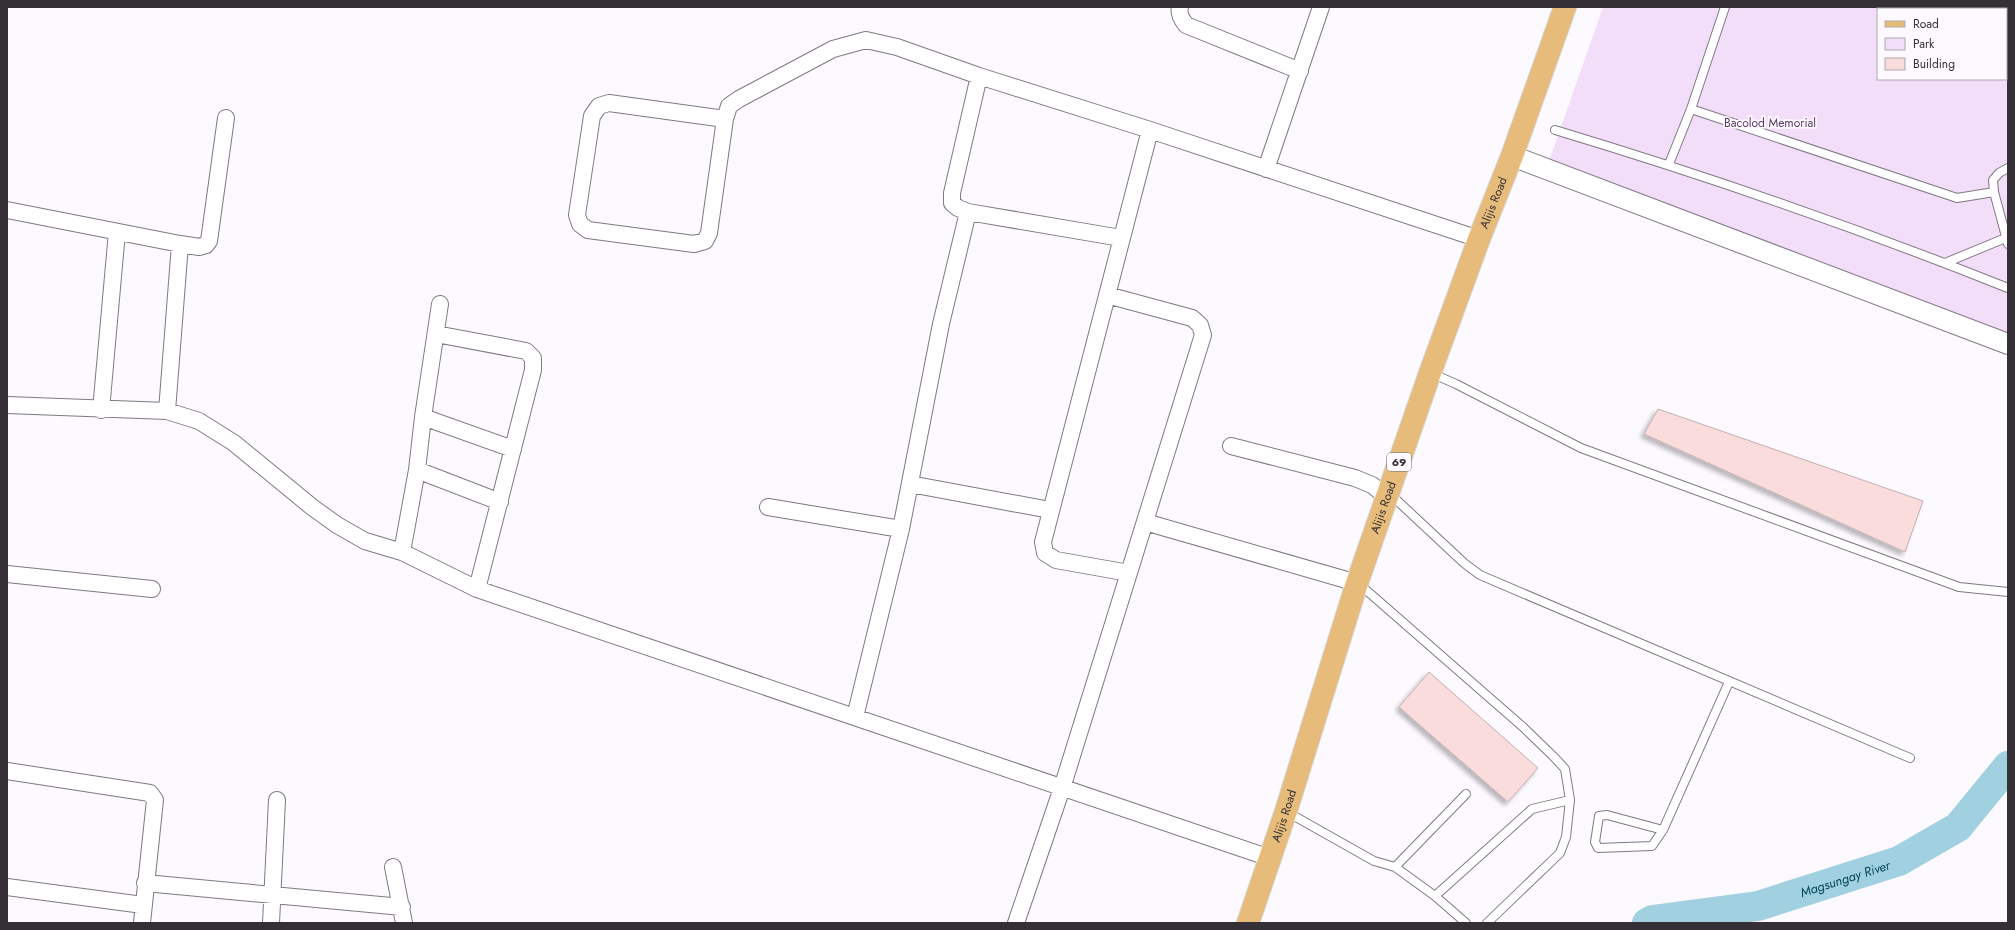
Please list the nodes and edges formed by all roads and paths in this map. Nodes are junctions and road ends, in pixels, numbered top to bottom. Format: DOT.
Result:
graph roads {
  1 [pos="1180,7"];
  2 [pos="1321,7"];
  3 [pos="1565,7"];
  4 [pos="1725,7"];
  5 [pos="1300,71"];
  6 [pos="979,76"];
  7 [pos="1692,109"];
  8 [pos="226,118"];
  9 [pos="725,119"];
  10 [pos="1150,130"];
  11 [pos="1555,130"];
  12 [pos="1512,156"];
  13 [pos="1669,164"];
  14 [pos="2008,168"];
  15 [pos="1266,169"];
  16 [pos="1994,192"];
  17 [pos="7,210"];
  18 [pos="968,212"];
  19 [pos="117,232"];
  20 [pos="1120,238"];
  21 [pos="1479,239"];
  22 [pos="2007,239"];
  23 [pos="180,244"];
  24 [pos="1945,263"];
  25 [pos="2008,288"];
  26 [pos="1107,296"];
  27 [pos="440,304"];
  28 [pos="436,334"];
  29 [pos="2008,344"];
  30 [pos="1430,373"];
  31 [pos="7,405"];
  32 [pos="101,410"];
  33 [pos="166,411"];
  34 [pos="423,417"];
  35 [pos="1231,446"];
  36 [pos="512,449"];
  37 [pos="418,470"];
  38 [pos="910,484"];
  39 [pos="1388,495"];
  40 [pos="500,502"];
  41 [pos="768,507"];
  42 [pos="1050,510"];
  43 [pos="1145,522"];
  44 [pos="901,529"];
  45 [pos="402,552"];
  46 [pos="1129,573"];
  47 [pos="7,574"];
  48 [pos="1358,583"];
  49 [pos="152,589"];
  50 [pos="477,589"];
  51 [pos="2008,592"];
  52 [pos="1730,682"];
  53 [pos="855,717"];
  54 [pos="1910,758"];
  55 [pos="7,771"];
  56 [pos="1062,788"];
  57 [pos="1466,794"];
  58 [pos="277,800"];
  59 [pos="1570,800"];
  60 [pos="1286,811"];
  61 [pos="1663,830"];
  62 [pos="1270,858"];
  63 [pos="393,867"];
  64 [pos="1395,867"];
  65 [pos="145,883"];
  66 [pos="7,887"];
  67 [pos="273,894"];
  68 [pos="1435,896"];
  69 [pos="144,905"];
  70 [pos="403,915"];
  71 [pos="142,923"];
  72 [pos="271,923"];
  73 [pos="1016,923"];
  74 [pos="1248,923"];
  75 [pos="1466,923"];
  76 [pos="1487,923"];
  1 -- 5 [label="street"];
  2 -- 5 [label="street"];
  3 -- 12 [label="main road, Alijis Road / 69"];
  4 -- 7 [label="lane"];
  5 -- 15 [label="street"];
  6 -- 9 [label="street"];
  6 -- 10 [label="street"];
  6 -- 18 [label="street"];
  7 -- 13 [label="lane"];
  7 -- 16 [label="lane"];
  8 -- 23 [label="street"];
  9 -- 9 [label="street"];
  10 -- 15 [label="street"];
  10 -- 20 [label="street"];
  11 -- 13 [label="lane"];
  12 -- 21 [label="main road, Alijis Road / 69"];
  12 -- 29 [label="street"];
  13 -- 24 [label="lane"];
  14 -- 16 [label="lane"];
  15 -- 21 [label="street"];
  16 -- 22 [label="lane"];
  17 -- 19 [label="street"];
  18 -- 20 [label="street"];
  18 -- 38 [label="street"];
  19 -- 23 [label="street"];
  19 -- 32 [label="street"];
  20 -- 26 [label="street"];
  21 -- 30 [label="main road, Alijis Road / 69"];
  22 -- 24 [label="lane"];
  23 -- 33 [label="street"];
  24 -- 25 [label="lane"];
  26 -- 42 [label="street"];
  26 -- 43 [label="street"];
  27 -- 28 [label="street"];
  28 -- 34 [label="street"];
  28 -- 36 [label="street"];
  30 -- 39 [label="main road, Alijis Road / 69"];
  30 -- 51 [label="lane"];
  31 -- 32 [label="street"];
  32 -- 33 [label="street"];
  33 -- 45 [label="street"];
  34 -- 36 [label="street"];
  34 -- 37 [label="street"];
  35 -- 39 [label="street"];
  36 -- 40 [label="street"];
  37 -- 40 [label="street"];
  37 -- 45 [label="street"];
  38 -- 42 [label="street"];
  38 -- 44 [label="street"];
  39 -- 48 [label="main road, Alijis Road / 69"];
  39 -- 52 [label="lane"];
  40 -- 50 [label="street"];
  41 -- 44 [label="street"];
  42 -- 46 [label="street"];
  43 -- 46 [label="street"];
  43 -- 48 [label="street"];
  44 -- 53 [label="street"];
  45 -- 50 [label="street"];
  46 -- 56 [label="street"];
  47 -- 49 [label="street"];
  48 -- 59 [label="lane"];
  48 -- 60 [label="main road, Alijis Road / 69"];
  50 -- 53 [label="street"];
  52 -- 54 [label="lane"];
  52 -- 61 [label="lane"];
  53 -- 56 [label="street"];
  55 -- 65 [label="street"];
  56 -- 62 [label="street"];
  56 -- 73 [label="street"];
  57 -- 64 [label="lane"];
  58 -- 67 [label="street"];
  59 -- 68 [label="lane"];
  59 -- 76 [label="lane"];
  60 -- 62 [label="main road, Alijis Road / 69"];
  60 -- 64 [label="lane"];
  61 -- 61 [label="lane"];
  62 -- 74 [label="main road, Alijis Road / 69"];
  63 -- 70 [label="street"];
  64 -- 68 [label="lane"];
  65 -- 67 [label="street"];
  65 -- 69 [label="street"];
  66 -- 69 [label="street"];
  67 -- 70 [label="street"];
  67 -- 72 [label="street"];
  68 -- 75 [label="lane"];
  69 -- 71 [label="street"];
}
